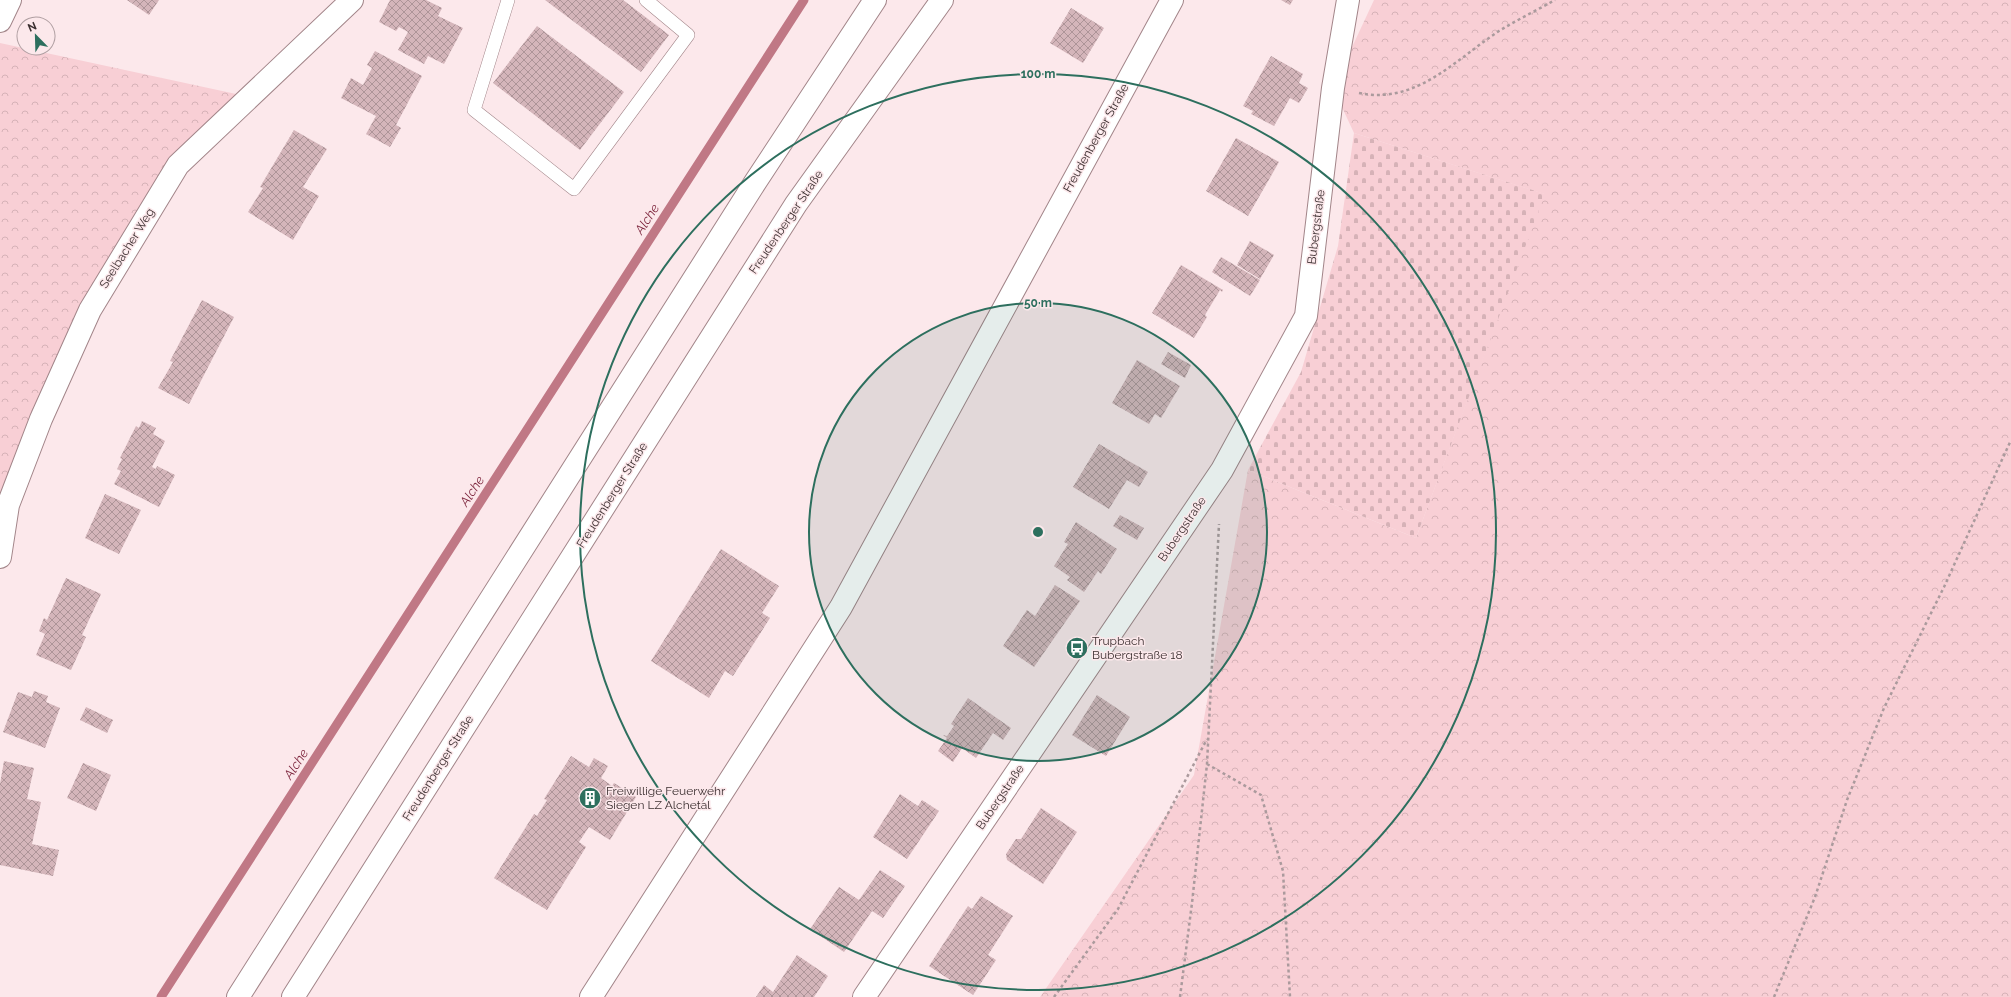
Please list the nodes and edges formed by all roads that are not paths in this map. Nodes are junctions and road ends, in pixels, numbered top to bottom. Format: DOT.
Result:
graph roads {
  1 [pos="10,0"];
  2 [pos="352,0"];
  3 [pos="508,0"];
  4 [pos="646,0"];
  5 [pos="875,0"];
  6 [pos="942,0"];
  7 [pos="1172,0"];
  8 [pos="1348,0"];
  9 [pos="0,21"];
  10 [pos="0,557"];
  11 [pos="238,997"];
  12 [pos="293,997"];
  13 [pos="590,997"];
  14 [pos="864,997"];
  1 -- 9 [label="street"];
  2 -- 10 [label="street, Seelbacher Weg"];
  3 -- 4 [label="lane"];
  5 -- 11 [label="street"];
  6 -- 12 [label="street, Freudenberger Straße"];
  7 -- 13 [label="street, Freudenberger Straße"];
  8 -- 14 [label="street, Bubergstraße"];
}
